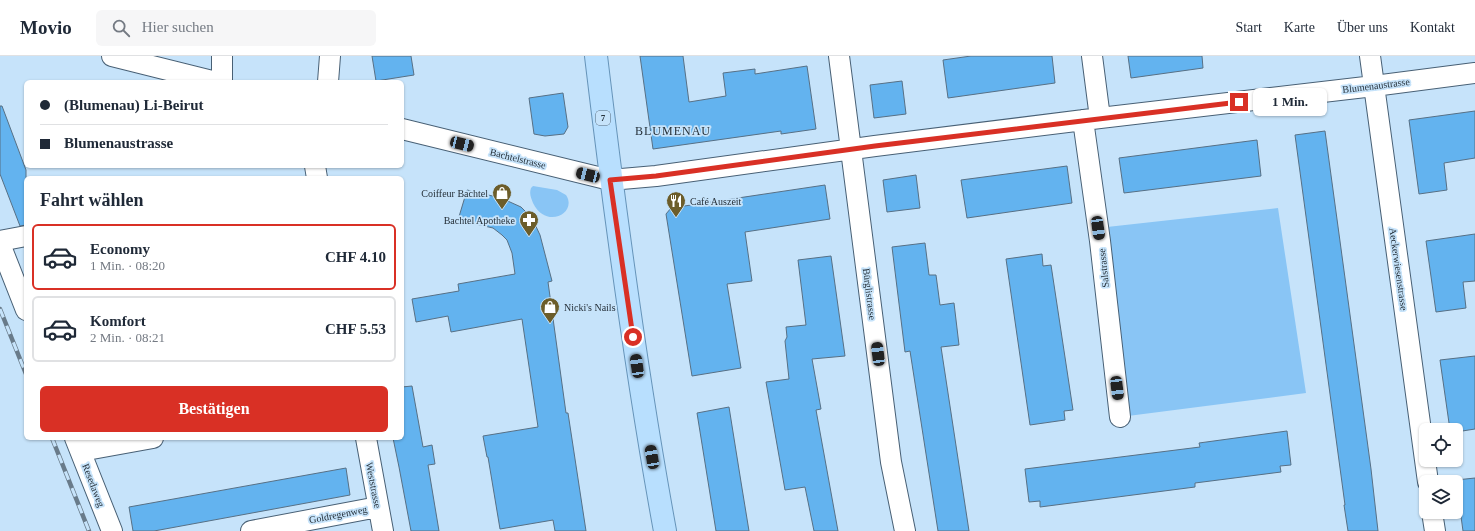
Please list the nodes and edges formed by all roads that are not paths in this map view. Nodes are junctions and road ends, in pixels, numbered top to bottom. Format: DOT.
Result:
graph roads {
  1 [pos="112,56"];
  2 [pos="222,56"];
  3 [pos="330,56"];
  4 [pos="596,56"];
  5 [pos="839,56"];
  6 [pos="1092,56"];
  7 [pos="1370,56"];
  8 [pos="1475,72"];
  9 [pos="208,80"];
  10 [pos="222,80"];
  11 [pos="328,80"];
  12 [pos="1374,86"];
  13 [pos="1092,119"];
  14 [pos="404,129"];
  15 [pos="852,150"];
  16 [pos="610,180"];
  17 [pos="24,236"];
  18 [pos="0,242"];
  19 [pos="24,305"];
  20 [pos="1120,417"];
  21 [pos="132,440"];
  22 [pos="366,440"];
  23 [pos="78,445"];
  24 [pos="1427,475"];
  25 [pos="378,507"];
  26 [pos="1433,519"];
  27 [pos="112,531"];
  28 [pos="250,531"];
  29 [pos="383,531"];
  30 [pos="665,531"];
  31 [pos="905,531"];
  32 [pos="1435,531"];
  1 -- 9 [label="street"];
  2 -- 10 [label="street"];
  3 -- 11 [label="street"];
  4 -- 16 [label="main road, 7"];
  5 -- 15 [label="street, Bürglistrasse"];
  6 -- 13 [label="street, Salstrasse"];
  7 -- 12 [label="street, Aeckerwiesenstrasse"];
  8 -- 12 [label="street, Blumenaustrasse"];
  12 -- 13 [label="street, Blumenaustrasse"];
  12 -- 24 [label="street, Aeckerwiesenstrasse"];
  13 -- 15 [label="street, Blumenaustrasse"];
  13 -- 20 [label="street, Salstrasse"];
  14 -- 16 [label="street, Bachtelstrasse"];
  15 -- 16 [label="street, Blumenaustrasse"];
  15 -- 31 [label="street, Bürglistrasse"];
  16 -- 30 [label="main road, 7"];
  17 -- 18 [label="street"];
  18 -- 19 [label="street"];
  21 -- 23 [label="street"];
  22 -- 25 [label="street, Weststrasse"];
  23 -- 27 [label="street, Resedaweg"];
  25 -- 28 [label="street, Goldregenweg"];
  25 -- 29 [label="street, Weststrasse"];
  26 -- 32 [label="street"];
}
